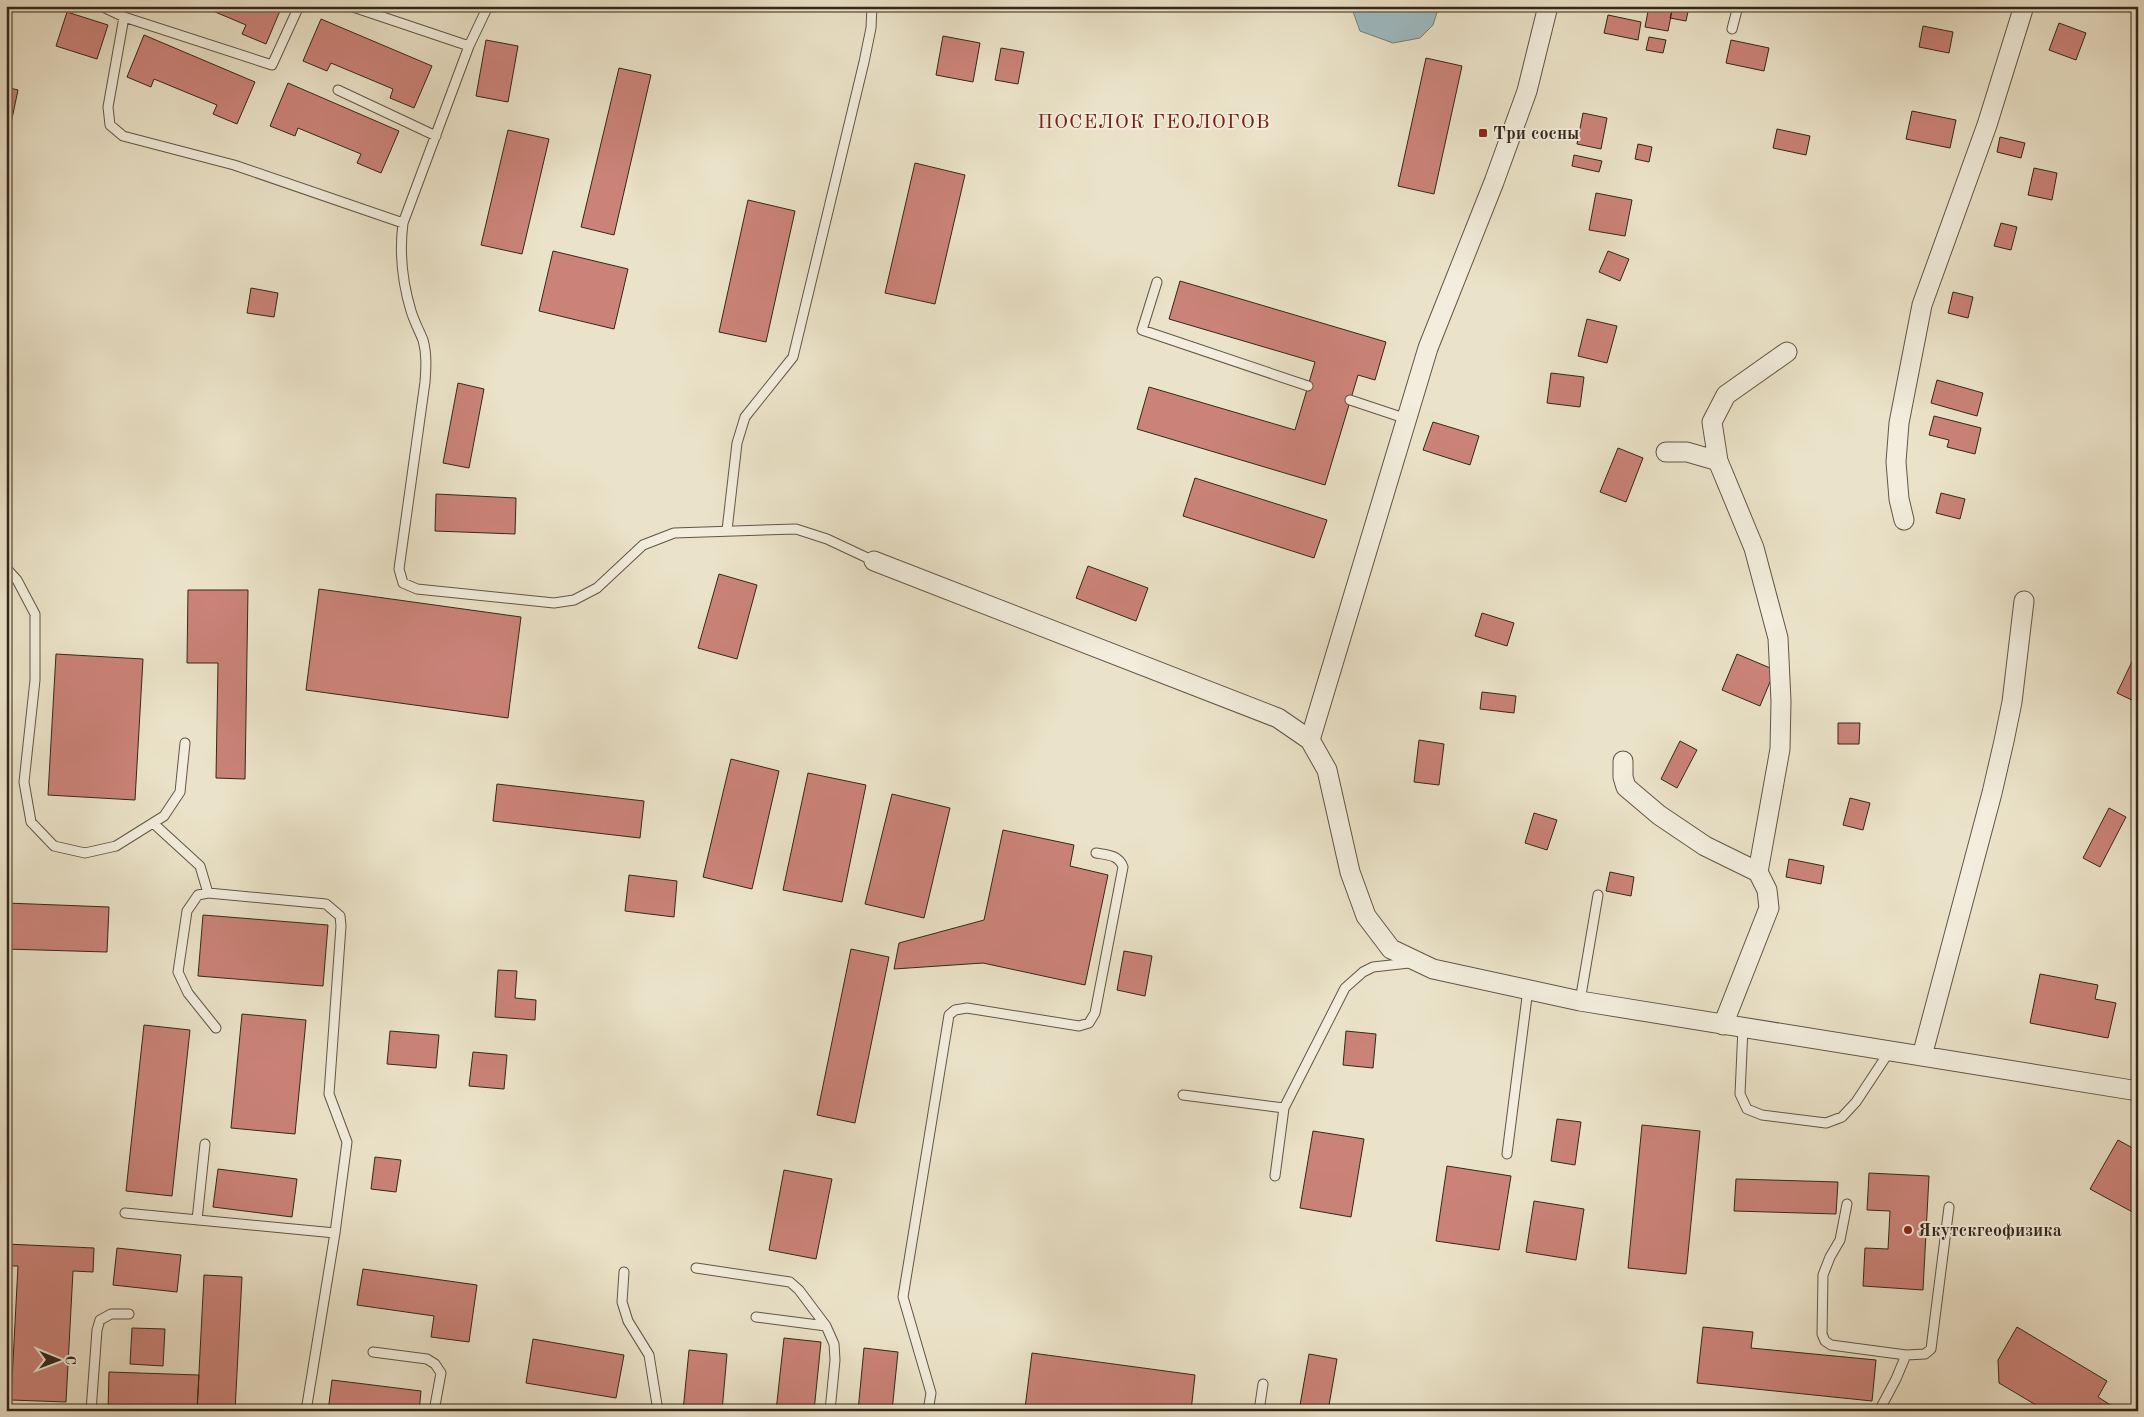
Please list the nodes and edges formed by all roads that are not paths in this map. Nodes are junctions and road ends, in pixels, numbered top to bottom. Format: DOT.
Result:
graph roads {
  1 [pos="101,6"];
  2 [pos="299,6"];
  3 [pos="350,6"];
  4 [pos="488,6"];
  5 [pos="872,6"];
  6 [pos="1548,6"];
  7 [pos="1738,6"];
  8 [pos="2024,6"];
  9 [pos="124,17"];
  10 [pos="1732,29"];
  11 [pos="469,46"];
  12 [pos="338,90"];
  13 [pos="436,136"];
  14 [pos="403,223"];
  15 [pos="1157,282"];
  16 [pos="1787,352"];
  17 [pos="1308,386"];
  18 [pos="1350,400"];
  19 [pos="1407,419"];
  20 [pos="1666,452"];
  21 [pos="1718,461"];
  22 [pos="1904,520"];
  23 [pos="727,530"];
  24 [pos="874,561"];
  25 [pos="6,568"];
  26 [pos="2024,601"];
  27 [pos="1310,740"];
  28 [pos="185,743"];
  29 [pos="1623,762"];
  30 [pos="153,823"];
  31 [pos="1096,854"];
  32 [pos="1758,872"];
  33 [pos="208,893"];
  34 [pos="1598,895"];
  35 [pos="1419,962"];
  36 [pos="1528,989"];
  37 [pos="1580,1001"];
  38 [pos="1723,1024"];
  39 [pos="216,1028"];
  40 [pos="1743,1028"];
  41 [pos="1889,1052"];
  42 [pos="1922,1056"];
  43 [pos="2138,1091"];
  44 [pos="1183,1095"];
  45 [pos="1284,1108"];
  46 [pos="205,1144"];
  47 [pos="1508,1154"];
  48 [pos="1275,1176"];
  49 [pos="1847,1204"];
  50 [pos="1949,1207"];
  51 [pos="125,1213"];
  52 [pos="197,1220"];
  53 [pos="335,1233"];
  54 [pos="696,1268"];
  55 [pos="624,1272"];
  56 [pos="129,1314"];
  57 [pos="756,1317"];
  58 [pos="826,1326"];
  59 [pos="373,1352"];
  60 [pos="1906,1355"];
  61 [pos="1263,1384"];
  62 [pos="92,1411"];
  63 [pos="306,1411"];
  64 [pos="434,1411"];
  65 [pos="658,1411"];
  66 [pos="830,1411"];
  67 [pos="928,1411"];
  68 [pos="1259,1411"];
  69 [pos="1879,1411"];
  1 -- 9 [label="lane"];
  2 -- 9 [label="lane"];
  3 -- 11 [label="lane"];
  4 -- 11 [label="lane"];
  5 -- 23 [label="lane"];
  6 -- 19 [label="street"];
  7 -- 10 [label="lane"];
  8 -- 22 [label="street"];
  9 -- 14 [label="lane"];
  11 -- 13 [label="lane"];
  12 -- 13 [label="lane"];
  13 -- 14 [label="lane"];
  14 -- 23 [label="lane"];
  15 -- 17 [label="lane"];
  16 -- 21 [label="street"];
  18 -- 19 [label="lane"];
  19 -- 27 [label="street"];
  20 -- 21 [label="street"];
  21 -- 32 [label="street"];
  23 -- 24 [label="lane"];
  24 -- 27 [label="street"];
  25 -- 30 [label="lane"];
  26 -- 42 [label="street"];
  27 -- 35 [label="street"];
  28 -- 30 [label="lane"];
  29 -- 32 [label="street"];
  30 -- 33 [label="lane"];
  31 -- 67 [label="lane"];
  32 -- 38 [label="street"];
  33 -- 39 [label="lane"];
  33 -- 53 [label="lane"];
  34 -- 37 [label="lane"];
  35 -- 36 [label="street"];
  35 -- 45 [label="lane"];
  36 -- 37 [label="street"];
  36 -- 47 [label="lane"];
  37 -- 38 [label="street"];
  38 -- 40 [label="street"];
  40 -- 41 [label="street"];
  40 -- 41 [label="lane"];
  41 -- 42 [label="street"];
  42 -- 43 [label="street"];
  44 -- 45 [label="lane"];
  45 -- 48 [label="lane"];
  46 -- 52 [label="lane"];
  49 -- 60 [label="lane"];
  50 -- 60 [label="lane"];
  51 -- 52 [label="lane"];
  52 -- 53 [label="lane"];
  53 -- 63 [label="lane"];
  54 -- 58 [label="lane"];
  55 -- 65 [label="lane"];
  56 -- 62 [label="lane"];
  57 -- 58 [label="lane"];
  58 -- 66 [label="lane"];
  59 -- 64 [label="lane"];
  60 -- 69 [label="lane"];
  61 -- 68 [label="lane"];
}
